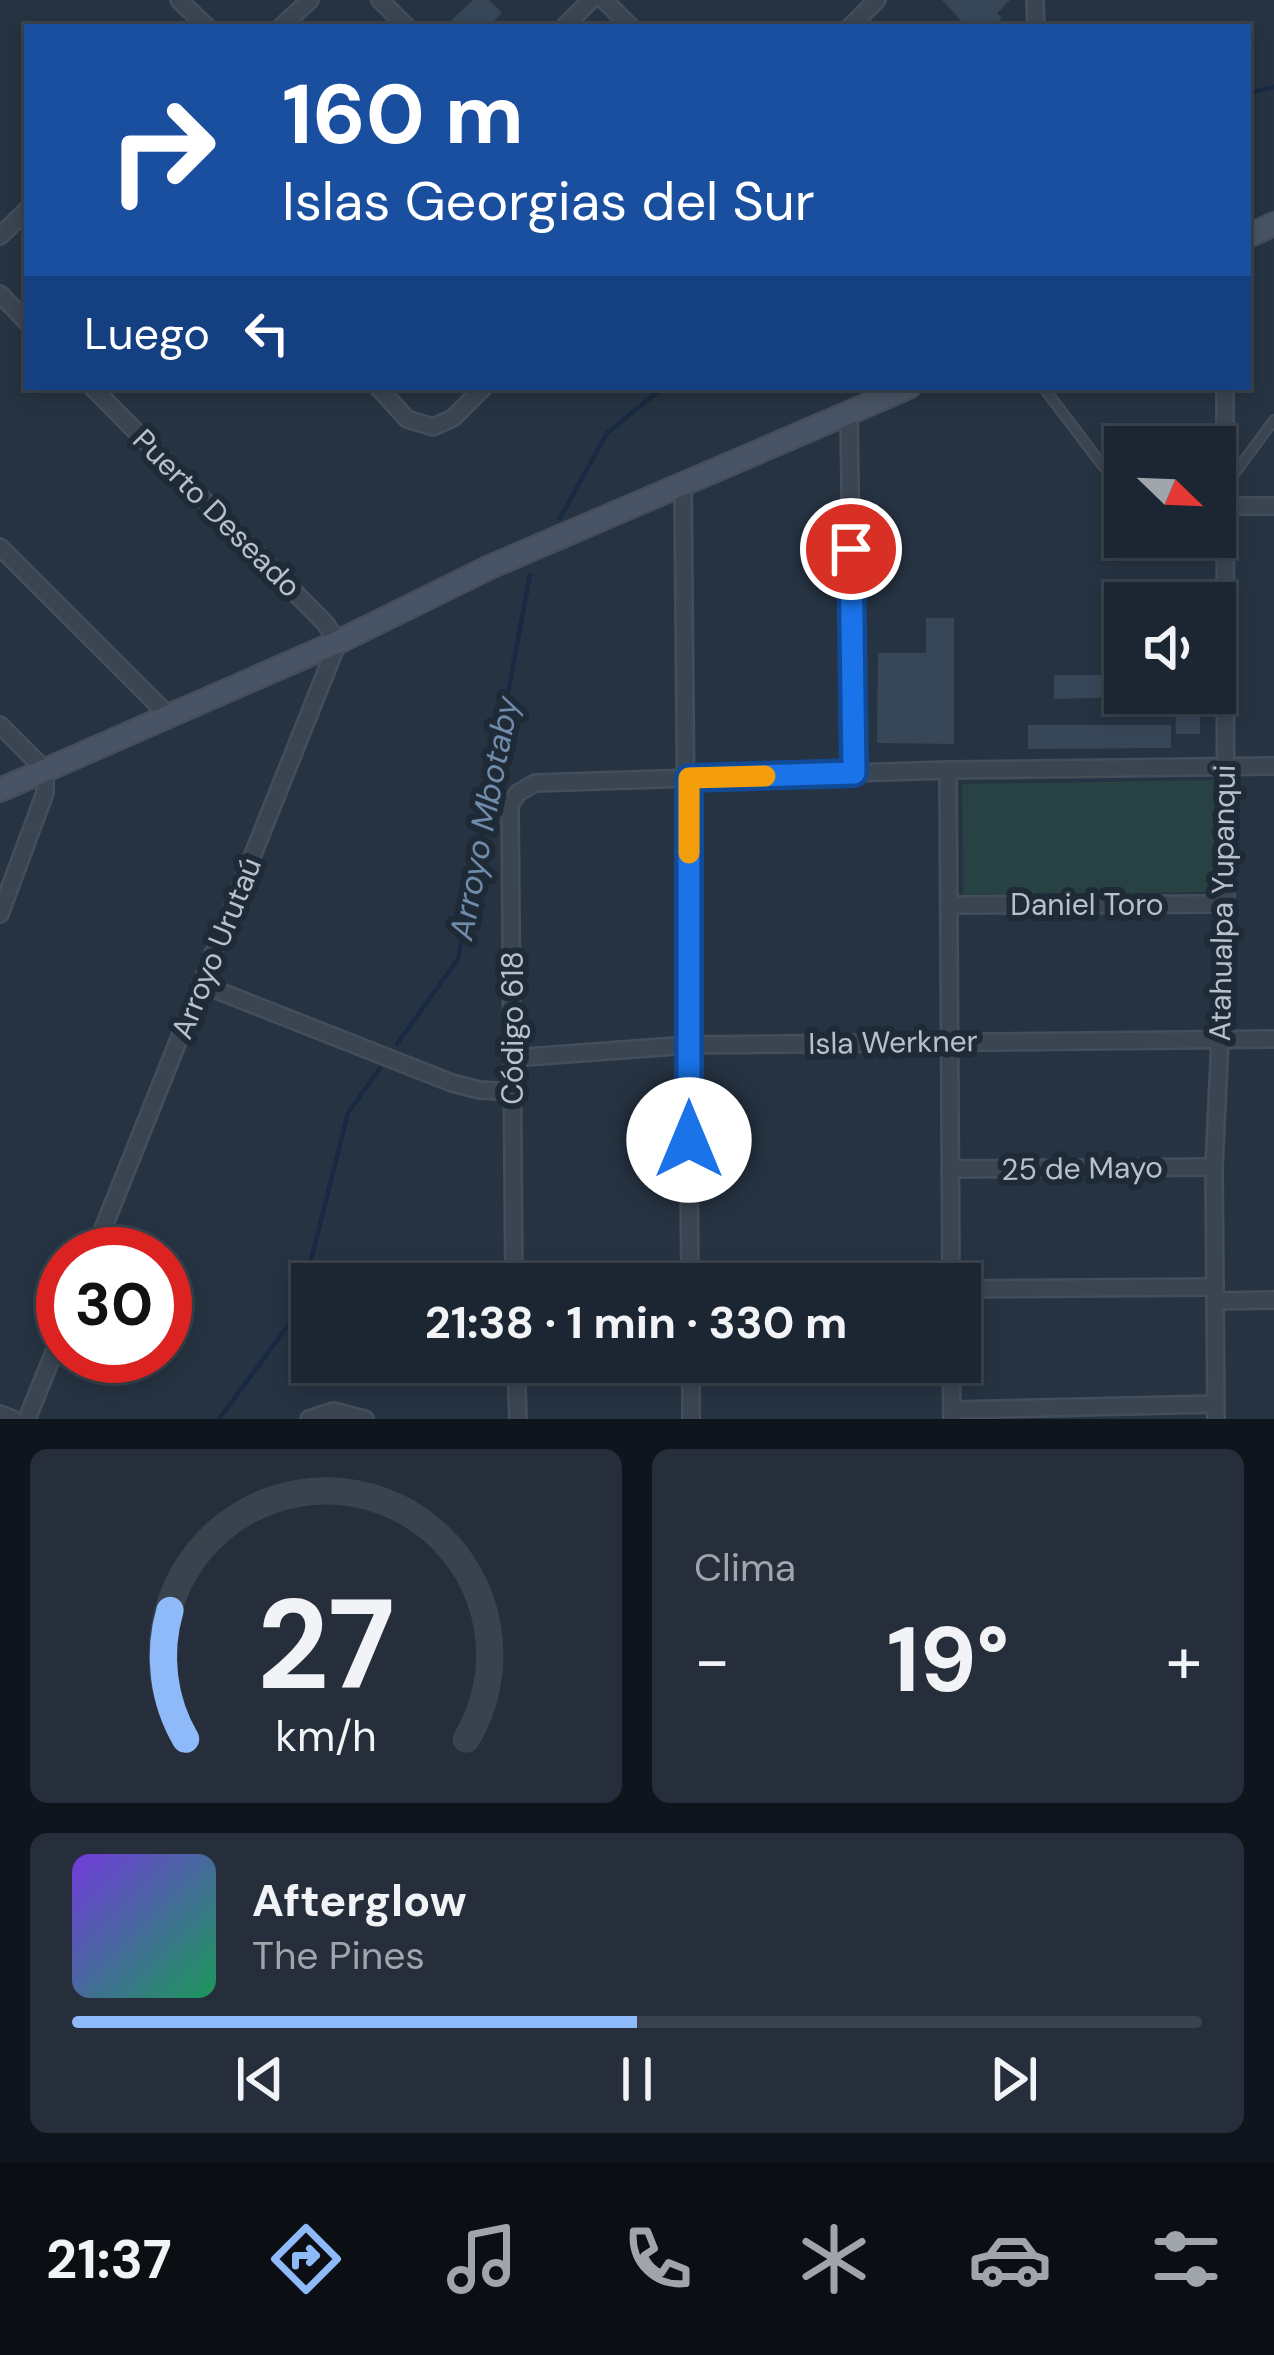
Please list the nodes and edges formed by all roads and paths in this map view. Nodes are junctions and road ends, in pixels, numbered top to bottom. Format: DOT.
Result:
graph roads {
  1 [pos="179,0"];
  2 [pos="310,0"];
  3 [pos="380,0"];
  4 [pos="591,0"];
  5 [pos="604,0"];
  6 [pos="877,0"];
  7 [pos="204,24"];
  8 [pos="284,24"];
  9 [pos="403,24"];
  10 [pos="567,24"];
  11 [pos="628,24"];
  12 [pos="853,24"];
  13 [pos="24,212"];
  14 [pos="0,236"];
  15 [pos="0,294"];
  16 [pos="24,319"];
  17 [pos="95,390"];
  18 [pos="381,390"];
  19 [pos="481,390"];
  20 [pos="902,390"];
  21 [pos="1045,390"];
  22 [pos="1225,390"];
  23 [pos="848,414"];
  24 [pos="1274,420"];
  25 [pos="1225,426"];
  26 [pos="1104,467"];
  27 [pos="1236,472"];
  28 [pos="682,488"];
  29 [pos="1236,506"];
  30 [pos="1274,506"];
  31 [pos="0,547"];
  32 [pos="1224,558"];
  33 [pos="338,642"];
  34 [pos="168,716"];
  35 [pos="0,725"];
  36 [pos="1274,766"];
  37 [pos="1226,767"];
  38 [pos="45,770"];
  39 [pos="948,770"];
  40 [pos="854,773"];
  41 [pos="689,778"];
  42 [pos="0,790"];
  43 [pos="949,904"];
  44 [pos="1226,904"];
  45 [pos="0,914"];
  46 [pos="201,984"];
  47 [pos="950,1040"];
  48 [pos="1220,1040"];
  49 [pos="1274,1040"];
  50 [pos="689,1045"];
  51 [pos="512,1058"];
  52 [pos="513,1091"];
  53 [pos="1214,1167"];
  54 [pos="950,1169"];
  55 [pos="104,1227"];
  56 [pos="514,1263"];
  57 [pos="690,1263"];
  58 [pos="951,1263"];
  59 [pos="981,1289"];
  60 [pos="1215,1294"];
  61 [pos="1274,1300"];
  62 [pos="42,1383"];
  63 [pos="517,1383"];
  64 [pos="691,1383"];
  65 [pos="951,1383"];
  66 [pos="1216,1412"];
  67 [pos="0,1414"];
  68 [pos="952,1414"];
  69 [pos="313,1416"];
  70 [pos="13,1419"];
  71 [pos="27,1419"];
  72 [pos="365,1419"];
  73 [pos="518,1419"];
  74 [pos="691,1419"];
  1 -- 7 [label="street"];
  2 -- 8 [label="street"];
  3 -- 9 [label="street"];
  4 -- 10 [label="street"];
  5 -- 11 [label="street"];
  6 -- 12 [label="street"];
  13 -- 14 [label="street"];
  15 -- 16 [label="street"];
  17 -- 33 [label="street, Puerto Deseado"];
  18 -- 19 [label="street"];
  20 -- 23 [label="street"];
  21 -- 26 [label="lane"];
  22 -- 25 [label="street, Atahualpa Yupanqui"];
  23 -- 28 [label="street"];
  23 -- 40 [label="street"];
  24 -- 27 [label="lane"];
  28 -- 33 [label="street"];
  28 -- 41 [label="street"];
  29 -- 30 [label="street"];
  31 -- 34 [label="street"];
  32 -- 37 [label="street, Atahualpa Yupanqui"];
  33 -- 34 [label="street"];
  33 -- 46 [label="street, Arroyo Urutaú"];
  34 -- 38 [label="street"];
  35 -- 38 [label="street"];
  36 -- 37 [label="street"];
  37 -- 39 [label="street"];
  37 -- 44 [label="street, Atahualpa Yupanqui"];
  38 -- 42 [label="street"];
  38 -- 45 [label="street"];
  39 -- 40 [label="street"];
  39 -- 43 [label="street"];
  40 -- 41 [label="street"];
  41 -- 50 [label="street"];
  41 -- 51 [label="street, Código 618"];
  43 -- 44 [label="street, Daniel Toro"];
  43 -- 47 [label="street"];
  44 -- 48 [label="street, Atahualpa Yupanqui"];
  46 -- 52 [label="street"];
  46 -- 55 [label="street, Arroyo Urutaú"];
  47 -- 48 [label="street, Isla Werkner"];
  47 -- 50 [label="street, Isla Werkner"];
  47 -- 54 [label="street"];
  48 -- 49 [label="street, Isla Werkner"];
  48 -- 53 [label="street, Atahualpa Yupanqui"];
  50 -- 51 [label="street, Isla Werkner"];
  50 -- 57 [label="street"];
  51 -- 52 [label="street, Código 618"];
  52 -- 56 [label="street, Código 618"];
  53 -- 54 [label="street, 25 de Mayo"];
  53 -- 60 [label="street, Atahualpa Yupanqui"];
  54 -- 58 [label="street"];
  59 -- 60 [label="street"];
  60 -- 61 [label="street"];
  60 -- 66 [label="street, Atahualpa Yupanqui"];
  62 -- 71 [label="street"];
  63 -- 73 [label="street"];
  64 -- 74 [label="street"];
  65 -- 68 [label="street"];
  66 -- 68 [label="street"];
  67 -- 70 [label="street"];
  69 -- 72 [label="street"];
}
